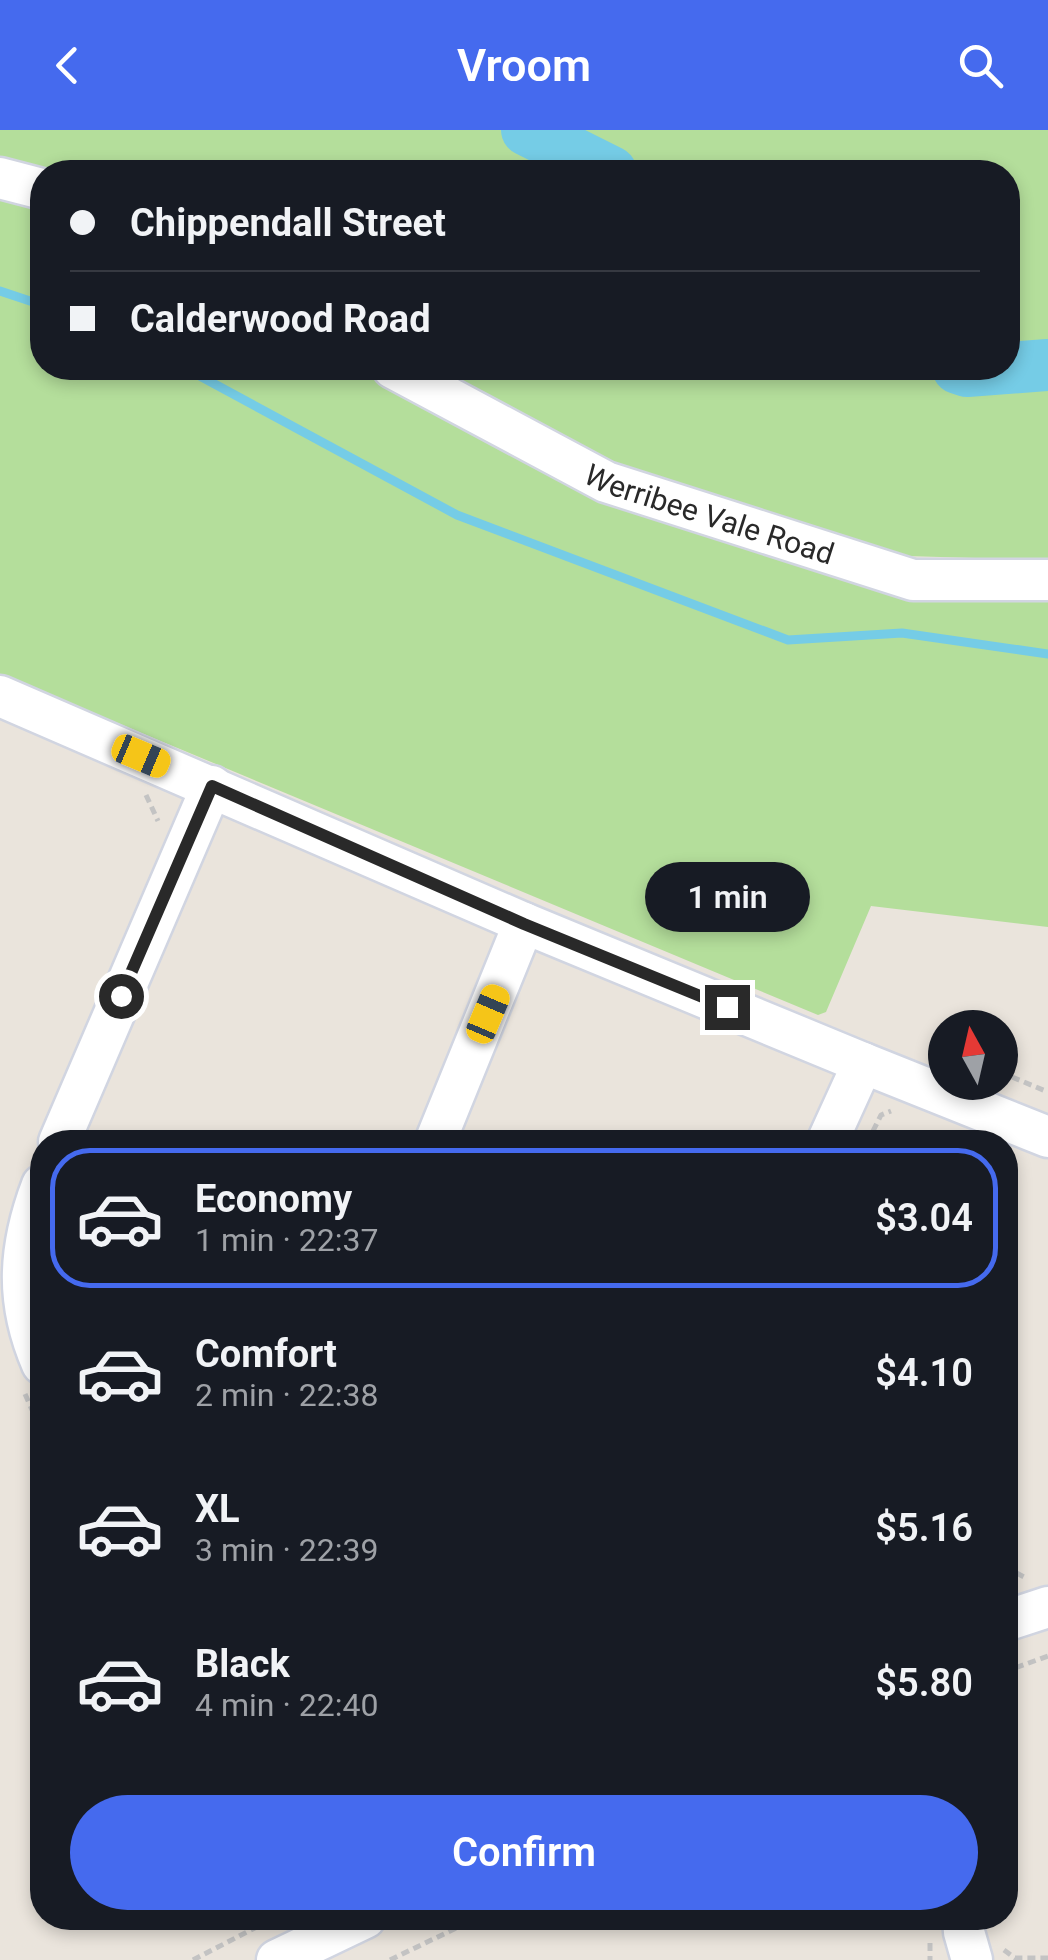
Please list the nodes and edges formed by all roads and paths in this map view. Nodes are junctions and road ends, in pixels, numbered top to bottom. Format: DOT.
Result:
graph roads {
  1 [pos="0,178"];
  2 [pos="30,186"];
  3 [pos="415,380"];
  4 [pos="1048,580"];
  5 [pos="0,696"];
  6 [pos="212,786"];
  7 [pos="145,794"];
  8 [pos="161,827"];
  9 [pos="524,924"];
  10 [pos="862,1062"];
  11 [pos="1018,1080"];
  12 [pos="1048,1092"];
  13 [pos="64,1130"];
  14 [pos="440,1130"];
  15 [pos="832,1130"];
  16 [pos="1048,1137"];
  17 [pos="30,1227"];
  18 [pos="30,1327"];
  19 [pos="1018,1574"];
  20 [pos="1042,1590"];
  21 [pos="1018,1609"];
  22 [pos="1048,1656"];
  23 [pos="1018,1667"];
  24 [pos="248,1930"];
  25 [pos="318,1930"];
  26 [pos="452,1930"];
  27 [pos="964,1930"];
  28 [pos="987,1955"];
  29 [pos="1048,1958"];
  30 [pos="194,1960"];
  31 [pos="277,1960"];
  32 [pos="390,1960"];
  1 -- 2 [label="street"];
  3 -- 4 [label="street, Werribee Vale Road"];
  5 -- 6 [label="street"];
  6 -- 9 [label="street"];
  6 -- 13 [label="street"];
  7 -- 8 [label="path"];
  9 -- 10 [label="street"];
  9 -- 14 [label="street"];
  10 -- 15 [label="street"];
  10 -- 16 [label="street"];
  11 -- 12 [label="path"];
  17 -- 18 [label="street"];
  19 -- 20 [label="path"];
  20 -- 21 [label="street"];
  22 -- 23 [label="path"];
  24 -- 30 [label="path"];
  25 -- 31 [label="street"];
  26 -- 32 [label="path"];
  27 -- 28 [label="street"];
  28 -- 29 [label="path"];
}
